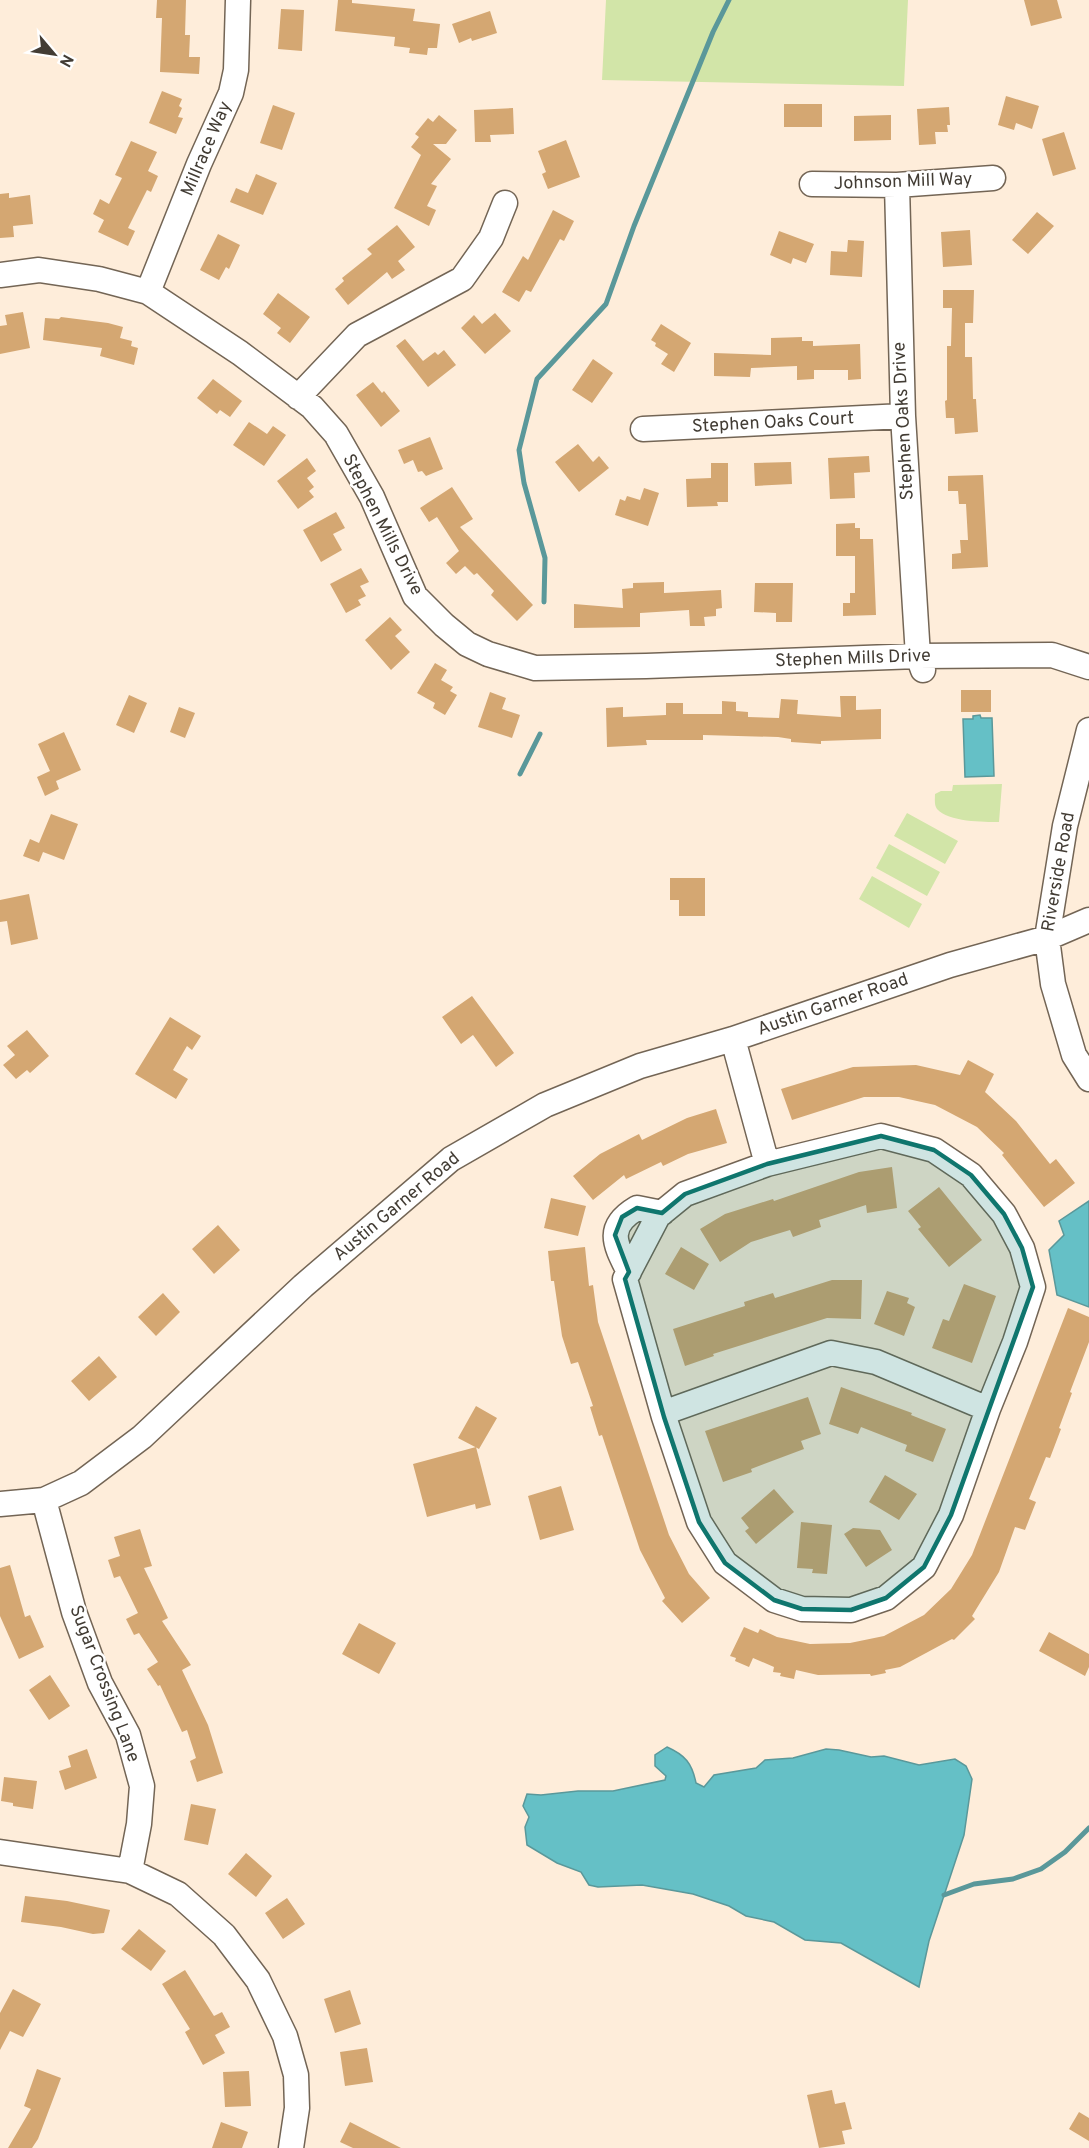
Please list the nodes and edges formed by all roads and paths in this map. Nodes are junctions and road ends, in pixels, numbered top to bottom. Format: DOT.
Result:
graph roads {
  1 [pos="238,0"];
  2 [pos="993,178"];
  3 [pos="812,184"];
  4 [pos="897,185"];
  5 [pos="504,203"];
  6 [pos="0,275"];
  7 [pos="148,292"];
  8 [pos="298,397"];
  9 [pos="903,416"];
  10 [pos="643,429"];
  11 [pos="920,665"];
  12 [pos="1089,667"];
  13 [pos="1089,730"];
  14 [pos="1089,920"];
  15 [pos="1047,938"];
  16 [pos="734,1039"];
  17 [pos="1089,1080"];
  18 [pos="767,1164"];
  19 [pos="988,1409"];
  20 [pos="663,1413"];
  21 [pos="44,1500"];
  22 [pos="0,1504"];
  23 [pos="0,1852"];
  24 [pos="130,1871"];
  25 [pos="291,2148"];
  1 -- 7 [label="street, Millrace Way"];
  2 -- 4 [label="street, Johnson Mill Way"];
  3 -- 4 [label="street, Johnson Mill Way"];
  4 -- 9 [label="street, Stephen Oaks Drive"];
  5 -- 8 [label="street"];
  6 -- 7 [label="street, Stephen Mills Drive"];
  7 -- 8 [label="street, Stephen Mills Drive"];
  8 -- 11 [label="street, Stephen Mills Drive"];
  9 -- 10 [label="street, Stephen Oaks Court"];
  9 -- 11 [label="street, Stephen Oaks Drive"];
  11 -- 12 [label="street, Stephen Mills Drive"];
  13 -- 15 [label="street, Riverside Road"];
  14 -- 15 [label="street, Austin Garner Road"];
  15 -- 16 [label="street, Austin Garner Road"];
  15 -- 17 [label="street, Riverside Road"];
  16 -- 18 [label="street"];
  16 -- 21 [label="street, Austin Garner Road"];
  18 -- 19 [label="street"];
  18 -- 20 [label="street"];
  19 -- 20 [label="street"];
  19 -- 20 [label="street"];
  21 -- 22 [label="street, Austin Garner Road"];
  21 -- 24 [label="street, Sugar Crossing Lane"];
  23 -- 24 [label="street"];
  24 -- 25 [label="street"];
}
